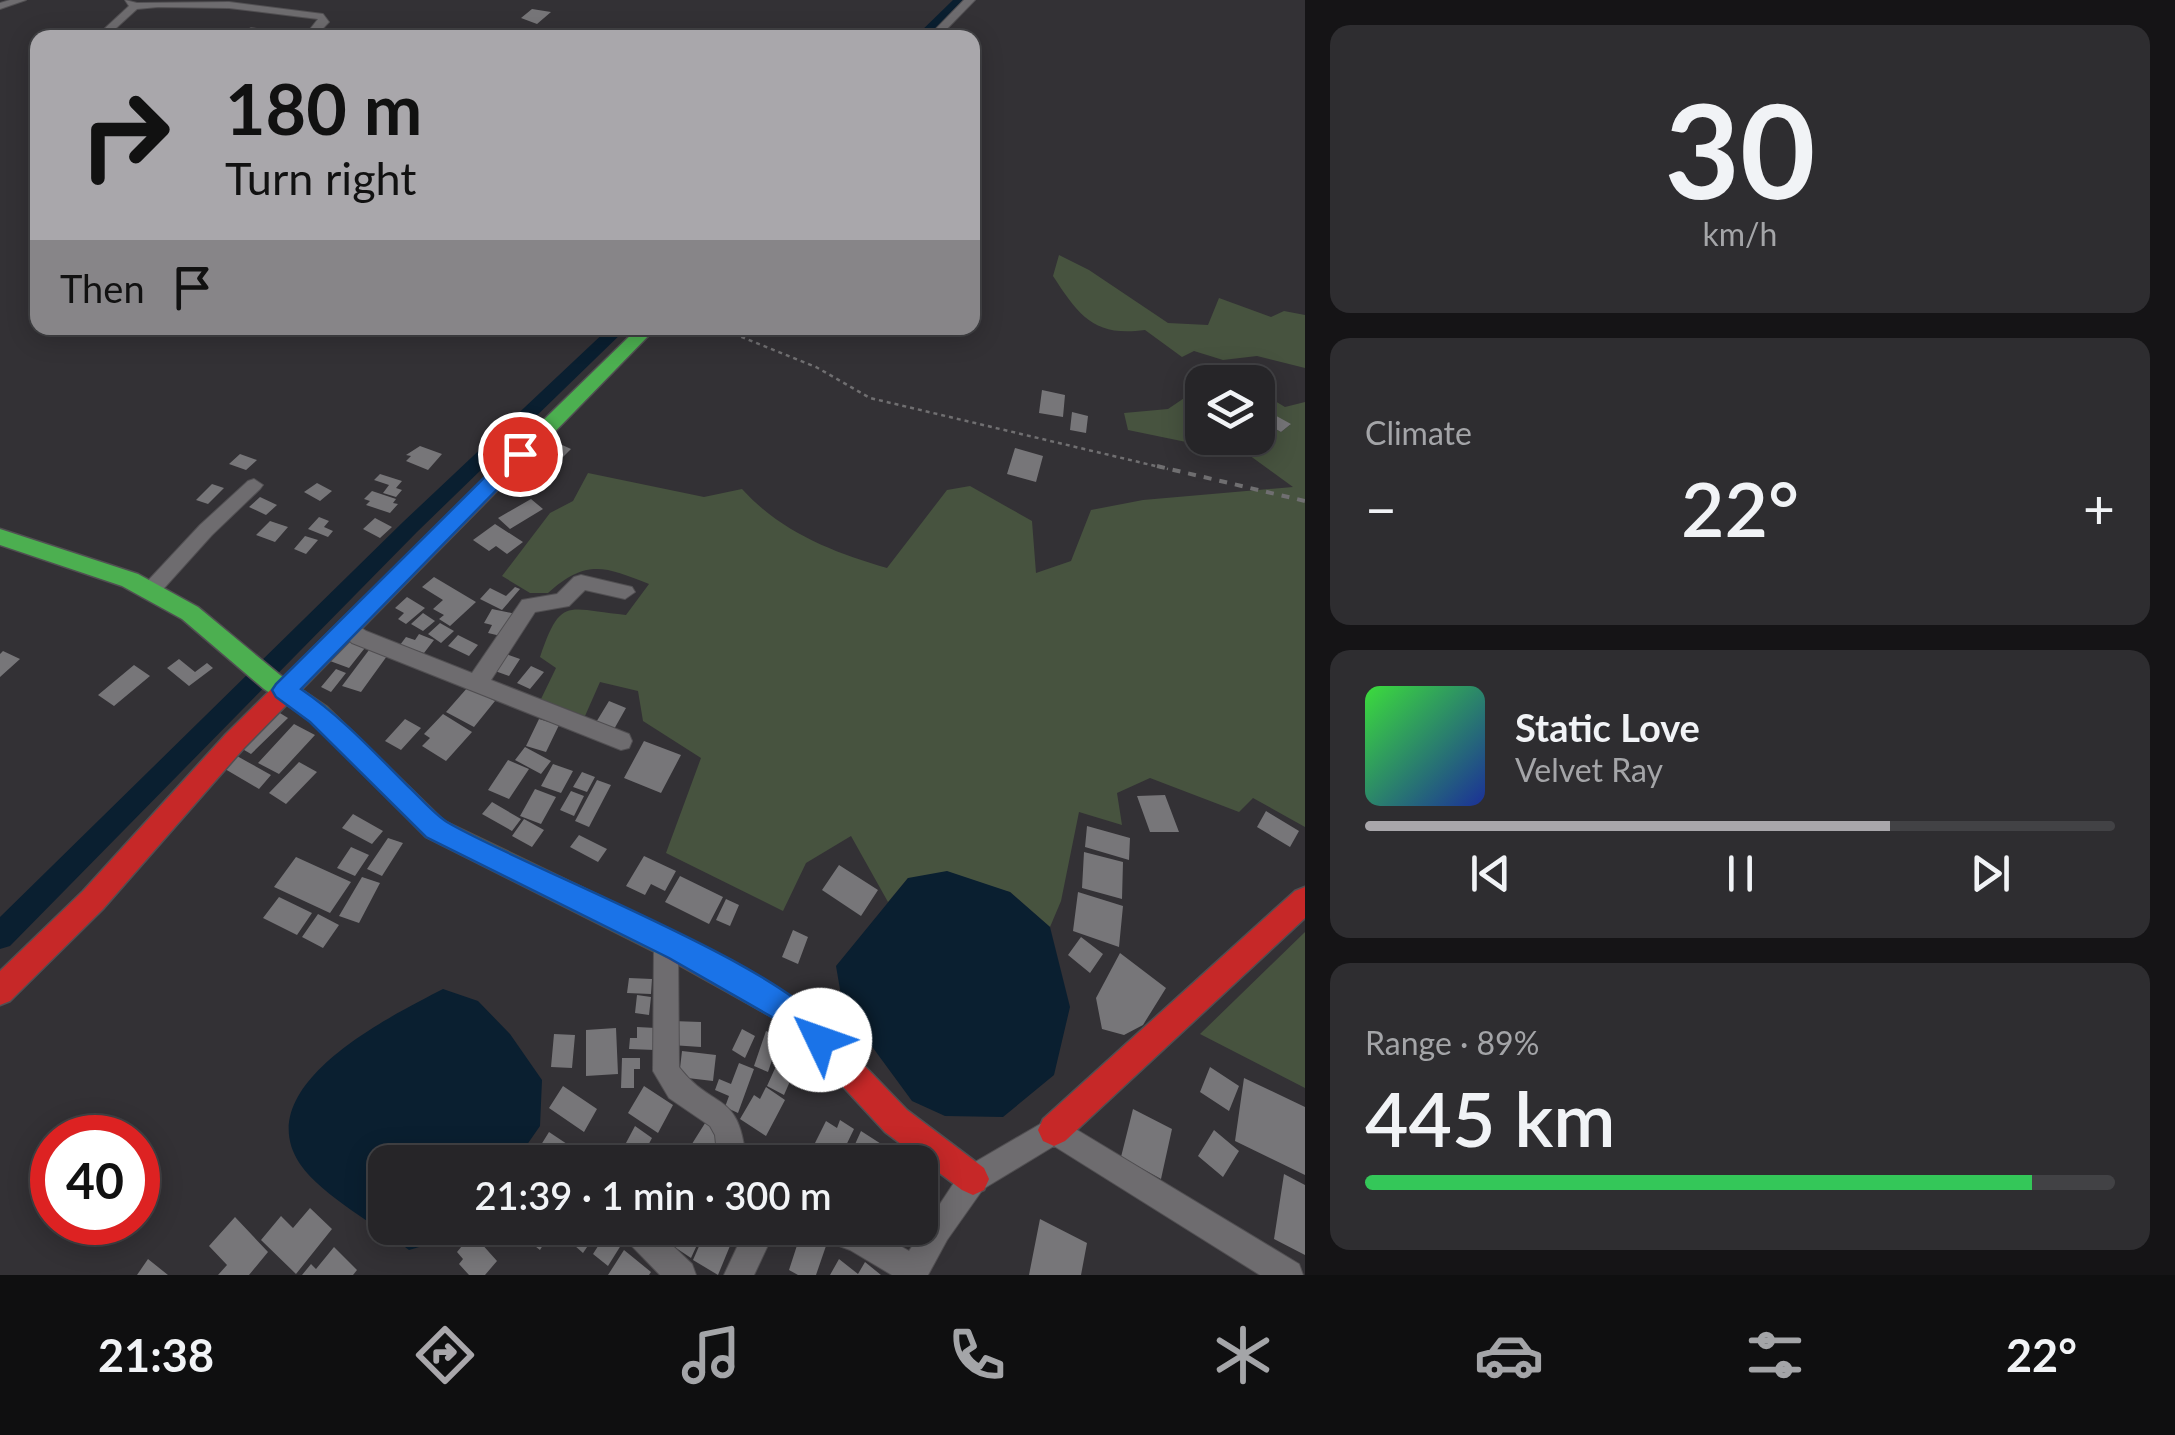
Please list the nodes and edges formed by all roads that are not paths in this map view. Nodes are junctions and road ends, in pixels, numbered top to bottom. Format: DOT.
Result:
graph roads {
  1 [pos="21,0"];
  2 [pos="970,0"];
  3 [pos="132,3"];
  4 [pos="0,6"];
  5 [pos="108,30"];
  6 [pos="316,30"];
  7 [pos="940,30"];
  8 [pos="640,335"];
  9 [pos="254,486"];
  10 [pos="0,537"];
  11 [pos="150,591"];
  12 [pos="624,592"];
  13 [pos="348,628"];
  14 [pos="475,682"];
  15 [pos="278,686"];
  16 [pos="621,742"];
  17 [pos="1305,900"];
  18 [pos="666,942"];
  19 [pos="0,991"];
  20 [pos="1054,1130"];
  21 [pos="730,1145"];
  22 [pos="973,1178"];
  23 [pos="651,1245"];
  24 [pos="753,1245"];
  25 [pos="868,1245"];
  26 [pos="913,1273"];
  27 [pos="680,1275"];
  28 [pos="740,1275"];
  29 [pos="1288,1275"];
  1 -- 4 [label="street"];
  2 -- 7 [label="street"];
  3 -- 5 [label="street"];
  3 -- 6 [label="street"];
  8 -- 13 [label="street"];
  9 -- 11 [label="street"];
  10 -- 11 [label="street"];
  11 -- 15 [label="street"];
  12 -- 14 [label="street"];
  13 -- 14 [label="street"];
  13 -- 15 [label="street"];
  14 -- 16 [label="street"];
  15 -- 18 [label="street"];
  15 -- 19 [label="street"];
  17 -- 20 [label="street"];
  18 -- 21 [label="street"];
  18 -- 22 [label="street"];
  20 -- 22 [label="street"];
  20 -- 29 [label="street"];
  22 -- 26 [label="street"];
  23 -- 27 [label="street"];
  24 -- 28 [label="street"];
  25 -- 26 [label="street"];
}
